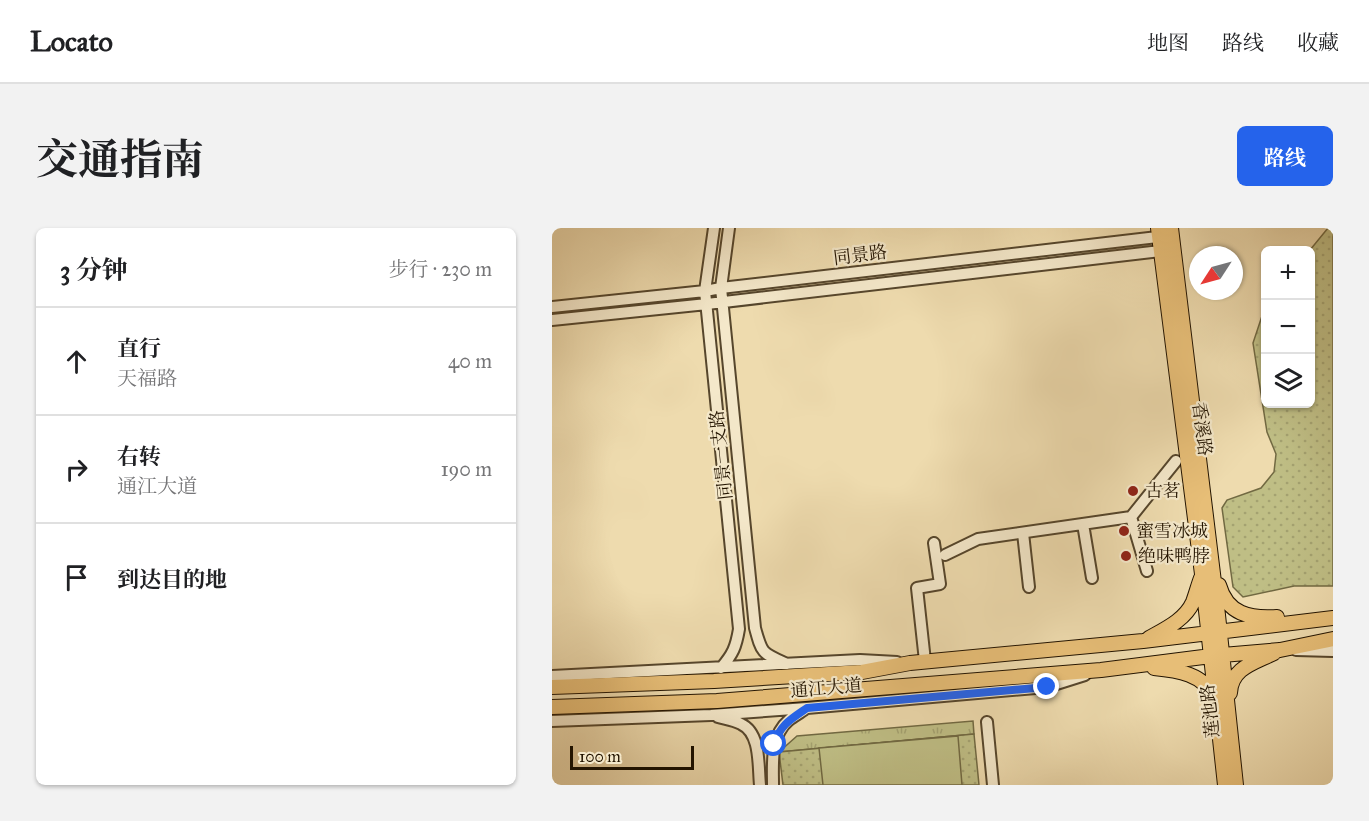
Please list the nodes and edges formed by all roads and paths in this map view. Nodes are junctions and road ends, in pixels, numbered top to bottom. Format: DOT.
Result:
graph roads {
  1 [pos="714,228"];
  2 [pos="729,228"];
  3 [pos="1166,238"];
  4 [pos="721,288"];
  5 [pos="705,291"];
  6 [pos="722,301"];
  7 [pos="706,304"];
  8 [pos="552,307"];
  9 [pos="552,320"];
  10 [pos="1176,461"];
  11 [pos="1131,517"];
  12 [pos="1083,524"];
  13 [pos="1023,533"];
  14 [pos="934,543"];
  15 [pos="945,555"];
  16 [pos="1211,558"];
  17 [pos="1147,571"];
  18 [pos="1202,574"];
  19 [pos="1092,578"];
  20 [pos="1029,587"];
  21 [pos="1333,618"];
  22 [pos="1314,621"];
  23 [pos="1214,633"];
  24 [pos="1333,639"];
  25 [pos="1143,641"];
  26 [pos="1280,650"];
  27 [pos="1333,651"];
  28 [pos="1217,655"];
  29 [pos="925,661"];
  30 [pos="910,663"];
  31 [pos="787,664"];
  32 [pos="1131,666"];
  33 [pos="722,668"];
  34 [pos="1101,670"];
  35 [pos="552,676"];
  36 [pos="552,687"];
  37 [pos="552,708"];
  38 [pos="807,708"];
  39 [pos="1223,714"];
  40 [pos="711,715"];
  41 [pos="552,721"];
  42 [pos="987,722"];
  43 [pos="760,785"];
  44 [pos="773,785"];
  45 [pos="993,785"];
  46 [pos="1225,785"];
  47 [pos="1236,785"];
  1 -- 5 [label="street, 同景一支路"];
  2 -- 4 [label="street, 同景一支路"];
  3 -- 4 [label="street, 同景路"];
  3 -- 6 [label="street"];
  3 -- 16 [label="main road, 香溪路"];
  3 -- 18 [label="main road, 香溪路"];
  4 -- 5 [label="street, 同景路"];
  4 -- 6 [label="street, 同景一支路"];
  5 -- 7 [label="street, 同景一支路"];
  5 -- 8 [label="street, 同景路"];
  6 -- 7 [label="street"];
  6 -- 31 [label="street, 同景一支路"];
  7 -- 9 [label="street"];
  7 -- 33 [label="street, 同景一支路"];
  10 -- 11 [label="street"];
  11 -- 12 [label="street"];
  11 -- 17 [label="street"];
  12 -- 13 [label="street"];
  12 -- 19 [label="street"];
  13 -- 15 [label="street"];
  13 -- 20 [label="street"];
  14 -- 29 [label="street"];
  16 -- 22 [label="main road"];
  16 -- 23 [label="main road, 香溪路"];
  18 -- 23 [label="main road, 香溪路"];
  18 -- 25 [label="main road"];
  21 -- 22 [label="main road, 通江大道"];
  22 -- 23 [label="main road, 通江大道"];
  23 -- 25 [label="main road, 通江大道"];
  23 -- 28 [label="main road, 莲池路"];
  24 -- 26 [label="main road, 通江大道"];
  25 -- 29 [label="main road, 通江大道"];
  26 -- 27 [label="street, 通江大道"];
  26 -- 28 [label="main road, 通江大道"];
  26 -- 39 [label="main road"];
  28 -- 32 [label="main road, 通江大道"];
  28 -- 39 [label="main road, 莲池路"];
  29 -- 30 [label="main road, 通江大道"];
  30 -- 31 [label="street, 通江大道"];
  30 -- 36 [label="main road, 通江大道"];
  31 -- 33 [label="street, 通江大道"];
  32 -- 34 [label="main road, 通江大道"];
  32 -- 39 [label="main road"];
  33 -- 35 [label="street, 通江大道"];
  34 -- 37 [label="main road, 通江大道"];
  34 -- 38 [label="street, 通江大道"];
  38 -- 40 [label="street, 通江大道"];
  38 -- 44 [label="street"];
  39 -- 46 [label="main road, 莲池路"];
  39 -- 47 [label="main road, 莲池路"];
  40 -- 41 [label="street, 通江大道"];
  40 -- 43 [label="street"];
  42 -- 45 [label="street"];
}
